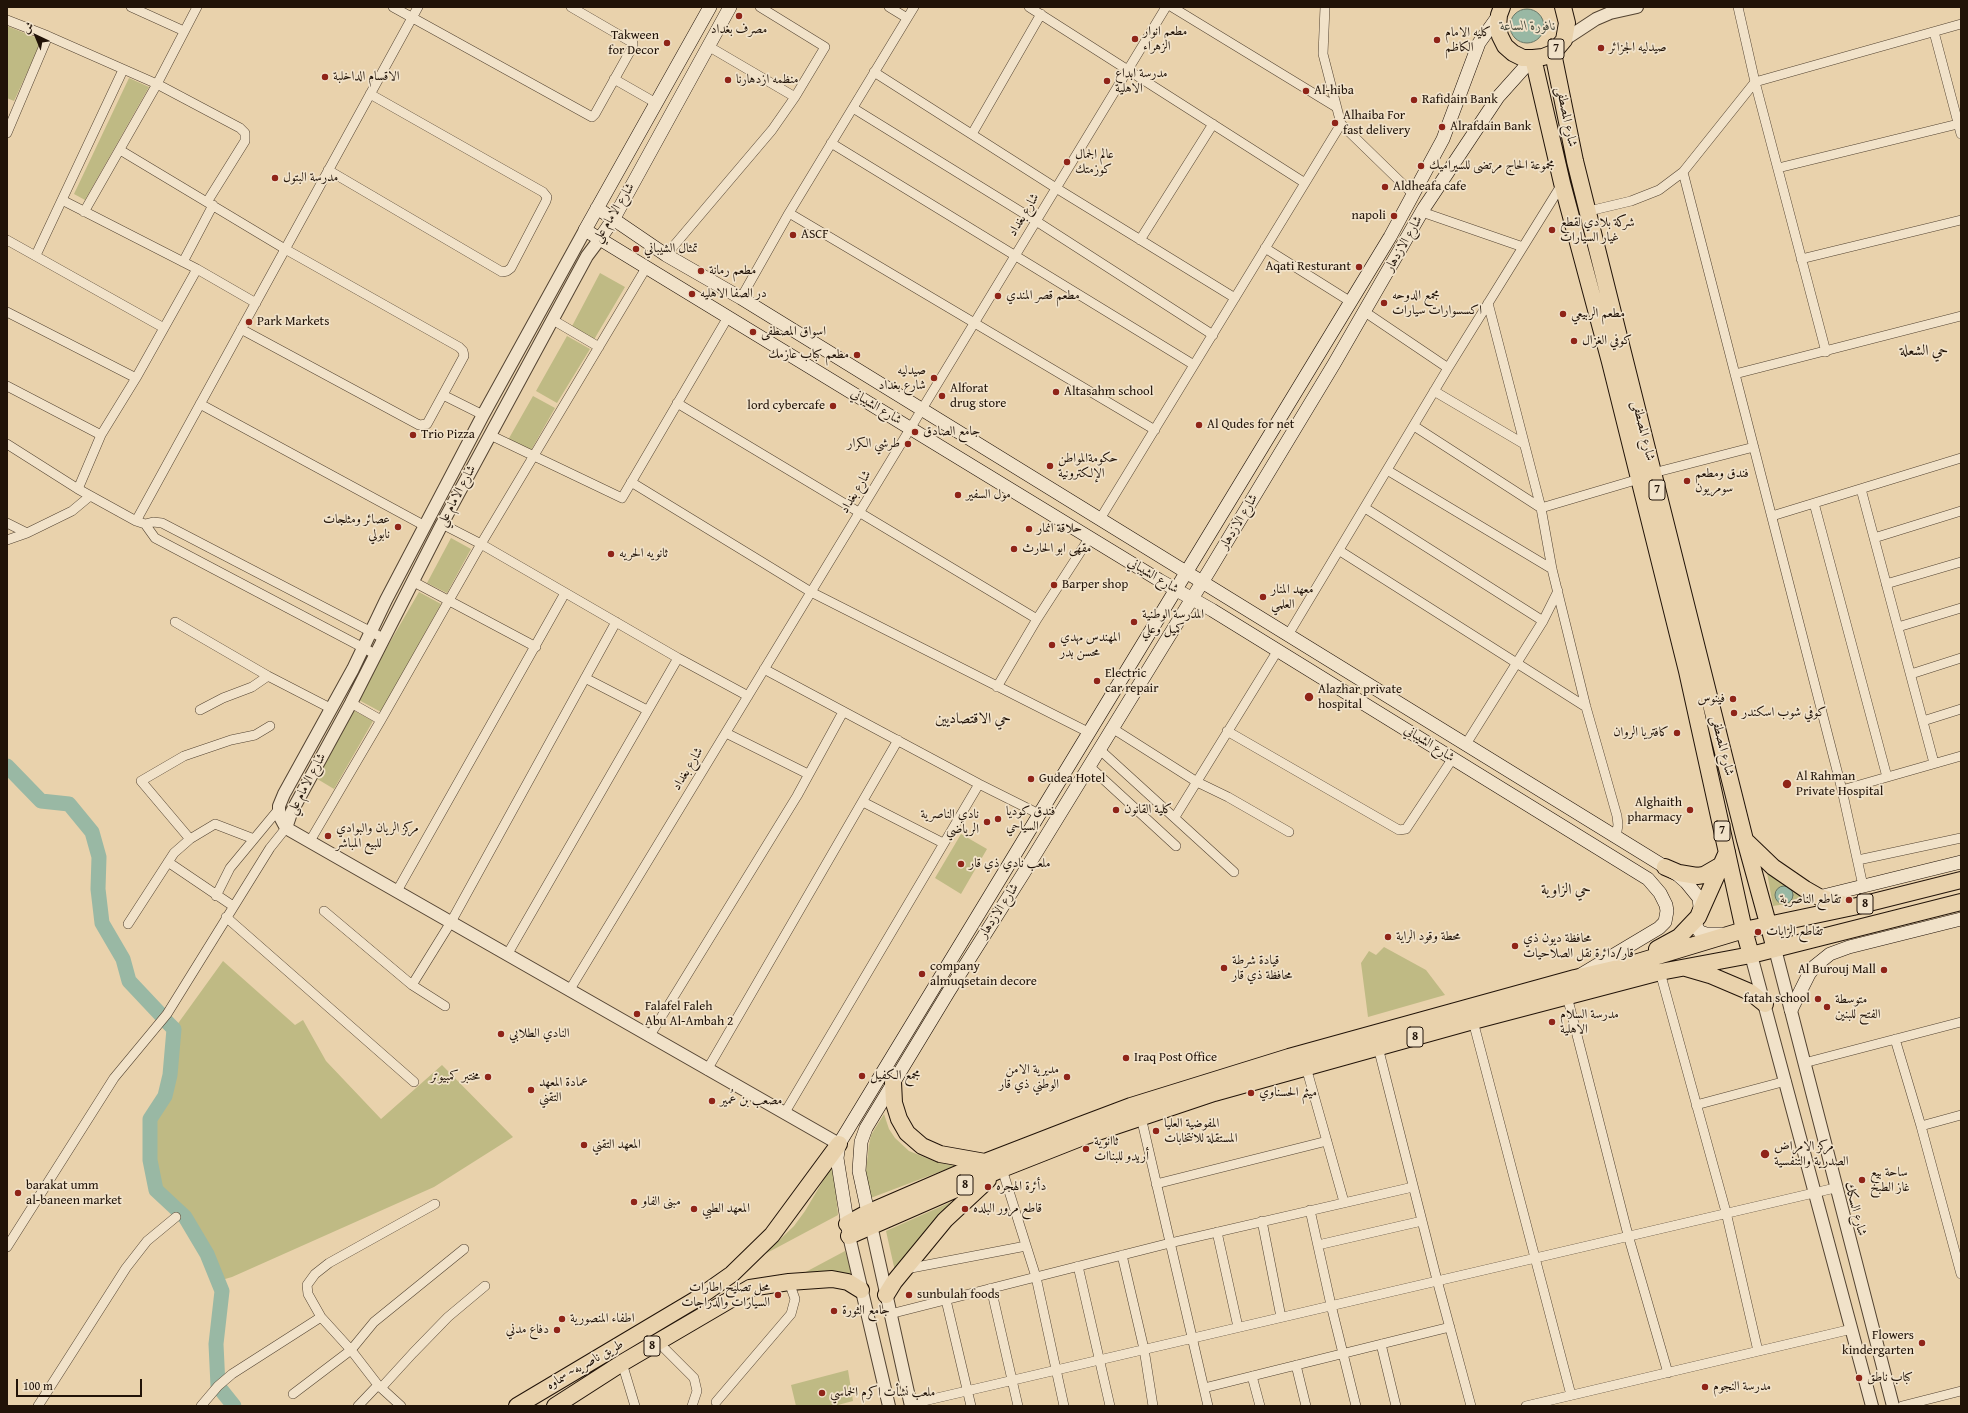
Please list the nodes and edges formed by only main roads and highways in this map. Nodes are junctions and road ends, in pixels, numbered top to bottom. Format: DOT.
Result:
graph roads {
  1 [pos="710,7"];
  2 [pos="730,7"];
  3 [pos="1563,7"];
  4 [pos="1500,11"];
  5 [pos="1553,52"];
  6 [pos="1533,58"];
  7 [pos="597,208"];
  8 [pos="614,218"];
  9 [pos="585,230"];
  10 [pos="599,240"];
  11 [pos="1319,355"];
  12 [pos="1334,364"];
  13 [pos="1646,476"];
  14 [pos="1186,573"];
  15 [pos="1202,583"];
  16 [pos="1176,590"];
  17 [pos="1192,599"];
  18 [pos="1531,784"];
  19 [pos="1522,800"];
  20 [pos="1745,840"];
  21 [pos="1725,858"];
  22 [pos="1961,862"];
  23 [pos="1665,867"];
  24 [pos="1961,880"];
  25 [pos="988,897"];
  26 [pos="1819,897"];
  27 [pos="1961,902"];
  28 [pos="1002,905"];
  29 [pos="1853,907"];
  30 [pos="1698,917"];
  31 [pos="1961,919"];
  32 [pos="1768,926"];
  33 [pos="1737,932"];
  34 [pos="1775,949"];
  35 [pos="1751,955"];
  36 [pos="1683,967"];
  37 [pos="1618,968"];
  38 [pos="1576,978"];
  39 [pos="1765,1004"];
  40 [pos="1791,1010"];
  41 [pos="1302,1062"];
  42 [pos="892,1082"];
  43 [pos="839,1144"];
  44 [pos="985,1162"];
  45 [pos="1002,1169"];
  46 [pos="869,1219"];
  47 [pos="848,1230"];
  48 [pos="861,1290"];
  49 [pos="886,1295"];
  50 [pos="573,1371"];
  51 [pos="577,1397"];
  52 [pos="517,1406"];
  53 [pos="555,1406"];
  1 -- 7 [label="main road, شارع الامام علي"];
  2 -- 8 [label="main road, شارع الامام علي"];
  3 -- 5 [label="highway, 7"];
  4 -- 6 [label="highway, 7"];
  4 -- 11 [label="main road, شارع الازدهار"];
  5 -- 6 [label="highway, 7"];
  5 -- 13 [label="highway, شارع المصطفى / 7"];
  6 -- 12 [label="main road, شارع الازدهار"];
  6 -- 13 [label="highway, شارع المصطفى / 7"];
  7 -- 8 [label="main road, شارع الشيباني"];
  7 -- 9 [label="main road, شارع الامام علي"];
  8 -- 10 [label="main road, شارع الامام علي"];
  8 -- 14 [label="main road, شارع الشيباني"];
  9 -- 10 [label="main road, شارع الشيباني"];
  10 -- 16 [label="main road, شارع الشيباني"];
  11 -- 12 [label="main road"];
  11 -- 14 [label="main road, شارع الازدهار"];
  12 -- 15 [label="main road, شارع الازدهار"];
  13 -- 20 [label="highway, شارع المصطفى / 7"];
  13 -- 21 [label="highway, شارع المصطفى / 7"];
  14 -- 15 [label="main road, شارع الشيباني"];
  14 -- 16 [label="main road, شارع الازدهار"];
  15 -- 17 [label="main road, شارع الازدهار"];
  15 -- 18 [label="main road, شارع الشيباني"];
  16 -- 17 [label="main road, شارع الشيباني"];
  16 -- 25 [label="main road, شارع الازدهار"];
  17 -- 19 [label="main road, شارع الشيباني"];
  17 -- 28 [label="main road, شارع الازدهار"];
  18 -- 19 [label="main road"];
  18 -- 23 [label="main road, شارع الشيباني"];
  19 -- 38 [label="main road, شارع الشيباني"];
  20 -- 26 [label="highway"];
  20 -- 32 [label="highway, شارع المصطفى / 7"];
  21 -- 23 [label="highway"];
  21 -- 30 [label="highway"];
  21 -- 33 [label="highway, شارع المصطفى / 7"];
  22 -- 26 [label="main road"];
  23 -- 30 [label="main road, شارع الشيباني"];
  24 -- 29 [label="highway, 8"];
  25 -- 28 [label="main road"];
  25 -- 43 [label="main road, شارع الازدهار"];
  26 -- 29 [label="highway"];
  27 -- 34 [label="highway, 8"];
  28 -- 42 [label="main road, شارع الازدهار"];
  29 -- 32 [label="highway, 8"];
  30 -- 33 [label="main road"];
  30 -- 37 [label="highway"];
  31 -- 40 [label="main road"];
  32 -- 33 [label="highway, 8"];
  32 -- 34 [label="highway, 7"];
  33 -- 35 [label="highway, 7"];
  33 -- 37 [label="highway, 8"];
  34 -- 35 [label="highway, 8"];
  35 -- 36 [label="highway, 8"];
  36 -- 39 [label="highway"];
  36 -- 41 [label="highway, 8"];
  37 -- 38 [label="highway, 8"];
  38 -- 41 [label="highway, 8"];
  41 -- 44 [label="highway, 8"];
  41 -- 45 [label="highway, 8"];
  42 -- 44 [label="highway"];
  42 -- 46 [label="main road, شارع الازدهار"];
  43 -- 47 [label="main road"];
  43 -- 50 [label="highway, طريق ناصريه~ سماوه / 8"];
  44 -- 46 [label="highway, 8"];
  45 -- 46 [label="highway, 8"];
  45 -- 49 [label="highway"];
  46 -- 47 [label="highway, 8"];
  48 -- 51 [label="highway, طريق ناصريه~ سماوه / 8"];
  50 -- 51 [label="highway"];
  50 -- 52 [label="highway, طريق ناصريه~ سماوه / 8"];
  51 -- 53 [label="highway, طريق ناصريه~ سماوه / 8"];
}
